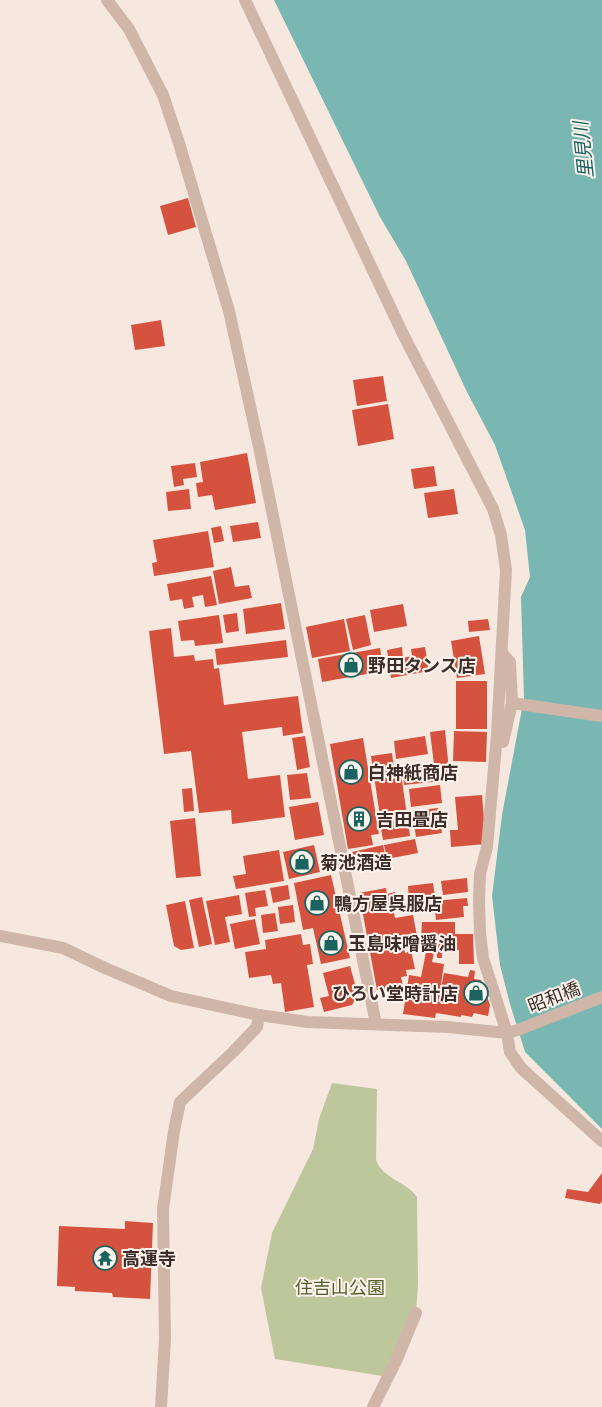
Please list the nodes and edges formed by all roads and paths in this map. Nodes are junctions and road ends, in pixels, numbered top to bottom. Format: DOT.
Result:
graph roads {
  1 [pos="107,0"];
  2 [pos="245,0"];
  3 [pos="502,654"];
  4 [pos="512,703"];
  5 [pos="602,716"];
  6 [pos="494,766"];
  7 [pos="0,936"];
  8 [pos="602,997"];
  9 [pos="259,1015"];
  10 [pos="376,1024"];
  11 [pos="512,1031"];
  12 [pos="602,1141"];
  13 [pos="416,1313"];
  14 [pos="161,1407"];
  15 [pos="373,1407"];
  1 -- 10 [label="street"];
  2 -- 3 [label="street"];
  3 -- 4 [label="street"];
  3 -- 6 [label="street"];
  4 -- 5 [label="street"];
  4 -- 6 [label="street"];
  6 -- 11 [label="street"];
  7 -- 9 [label="street"];
  8 -- 11 [label="street, 昭和橋"];
  9 -- 10 [label="street"];
  9 -- 14 [label="street"];
  10 -- 11 [label="street"];
  11 -- 12 [label="street"];
  13 -- 15 [label="street"];
}
